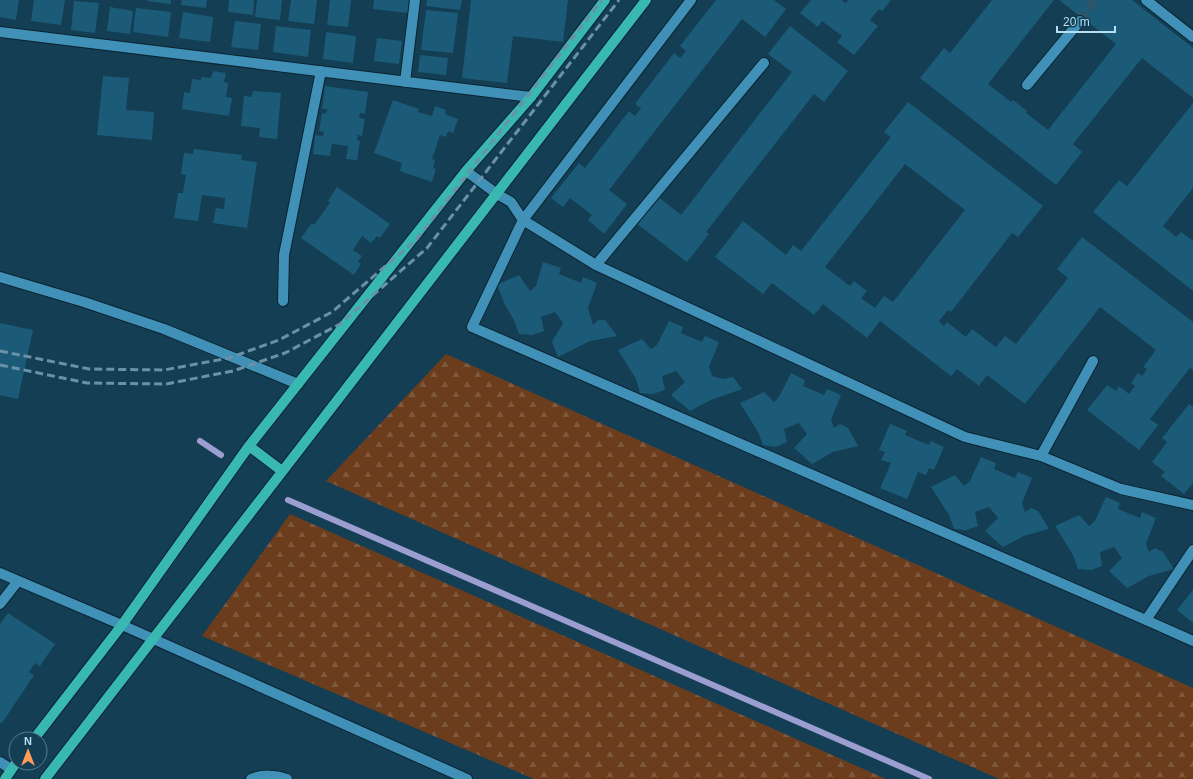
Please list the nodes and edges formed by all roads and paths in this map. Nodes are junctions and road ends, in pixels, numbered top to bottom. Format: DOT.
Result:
graph roads {
  1 [pos="415,0"];
  2 [pos="605,0"];
  3 [pos="646,0"];
  4 [pos="691,0"];
  5 [pos="1146,0"];
  6 [pos="1080,20"];
  7 [pos="0,32"];
  8 [pos="1193,37"];
  9 [pos="764,63"];
  10 [pos="321,71"];
  11 [pos="405,82"];
  12 [pos="1027,85"];
  13 [pos="531,97"];
  14 [pos="466,171"];
  15 [pos="497,194"];
  16 [pos="523,220"];
  17 [pos="596,265"];
  18 [pos="0,277"];
  19 [pos="283,300"];
  20 [pos="1093,361"];
  21 [pos="298,384"];
  22 [pos="249,446"];
  23 [pos="1041,456"];
  24 [pos="282,471"];
  25 [pos="1193,505"];
  26 [pos="1193,550"];
  27 [pos="0,573"];
  28 [pos="18,581"];
  29 [pos="0,604"];
  30 [pos="1146,620"];
  31 [pos="122,625"];
  32 [pos="153,639"];
  33 [pos="1193,641"];
  34 [pos="40,731"];
  35 [pos="47,778"];
  36 [pos="251,779"];
  37 [pos="287,779"];
  38 [pos="467,779"];
  1 -- 11 [label="street"];
  2 -- 13 [label="main road"];
  3 -- 15 [label="main road"];
  4 -- 16 [label="street"];
  5 -- 8 [label="street"];
  6 -- 12 [label="street"];
  7 -- 10 [label="street"];
  9 -- 17 [label="street"];
  10 -- 11 [label="street"];
  10 -- 19 [label="street"];
  11 -- 13 [label="street"];
  13 -- 14 [label="main road"];
  14 -- 15 [label="street"];
  14 -- 21 [label="main road"];
  15 -- 16 [label="street"];
  15 -- 24 [label="main road"];
  16 -- 17 [label="street"];
  16 -- 30 [label="street"];
  17 -- 23 [label="street"];
  18 -- 21 [label="street"];
  20 -- 23 [label="street"];
  21 -- 22 [label="main road"];
  22 -- 24 [label="main road"];
  22 -- 31 [label="main road"];
  23 -- 25 [label="street"];
  24 -- 32 [label="main road"];
  26 -- 30 [label="street"];
  27 -- 28 [label="street"];
  28 -- 29 [label="street"];
  28 -- 31 [label="street"];
  30 -- 33 [label="street"];
  31 -- 32 [label="street"];
  31 -- 34 [label="main road"];
  32 -- 35 [label="main road"];
  32 -- 38 [label="street"];
  36 -- 37 [label="street"];
}
